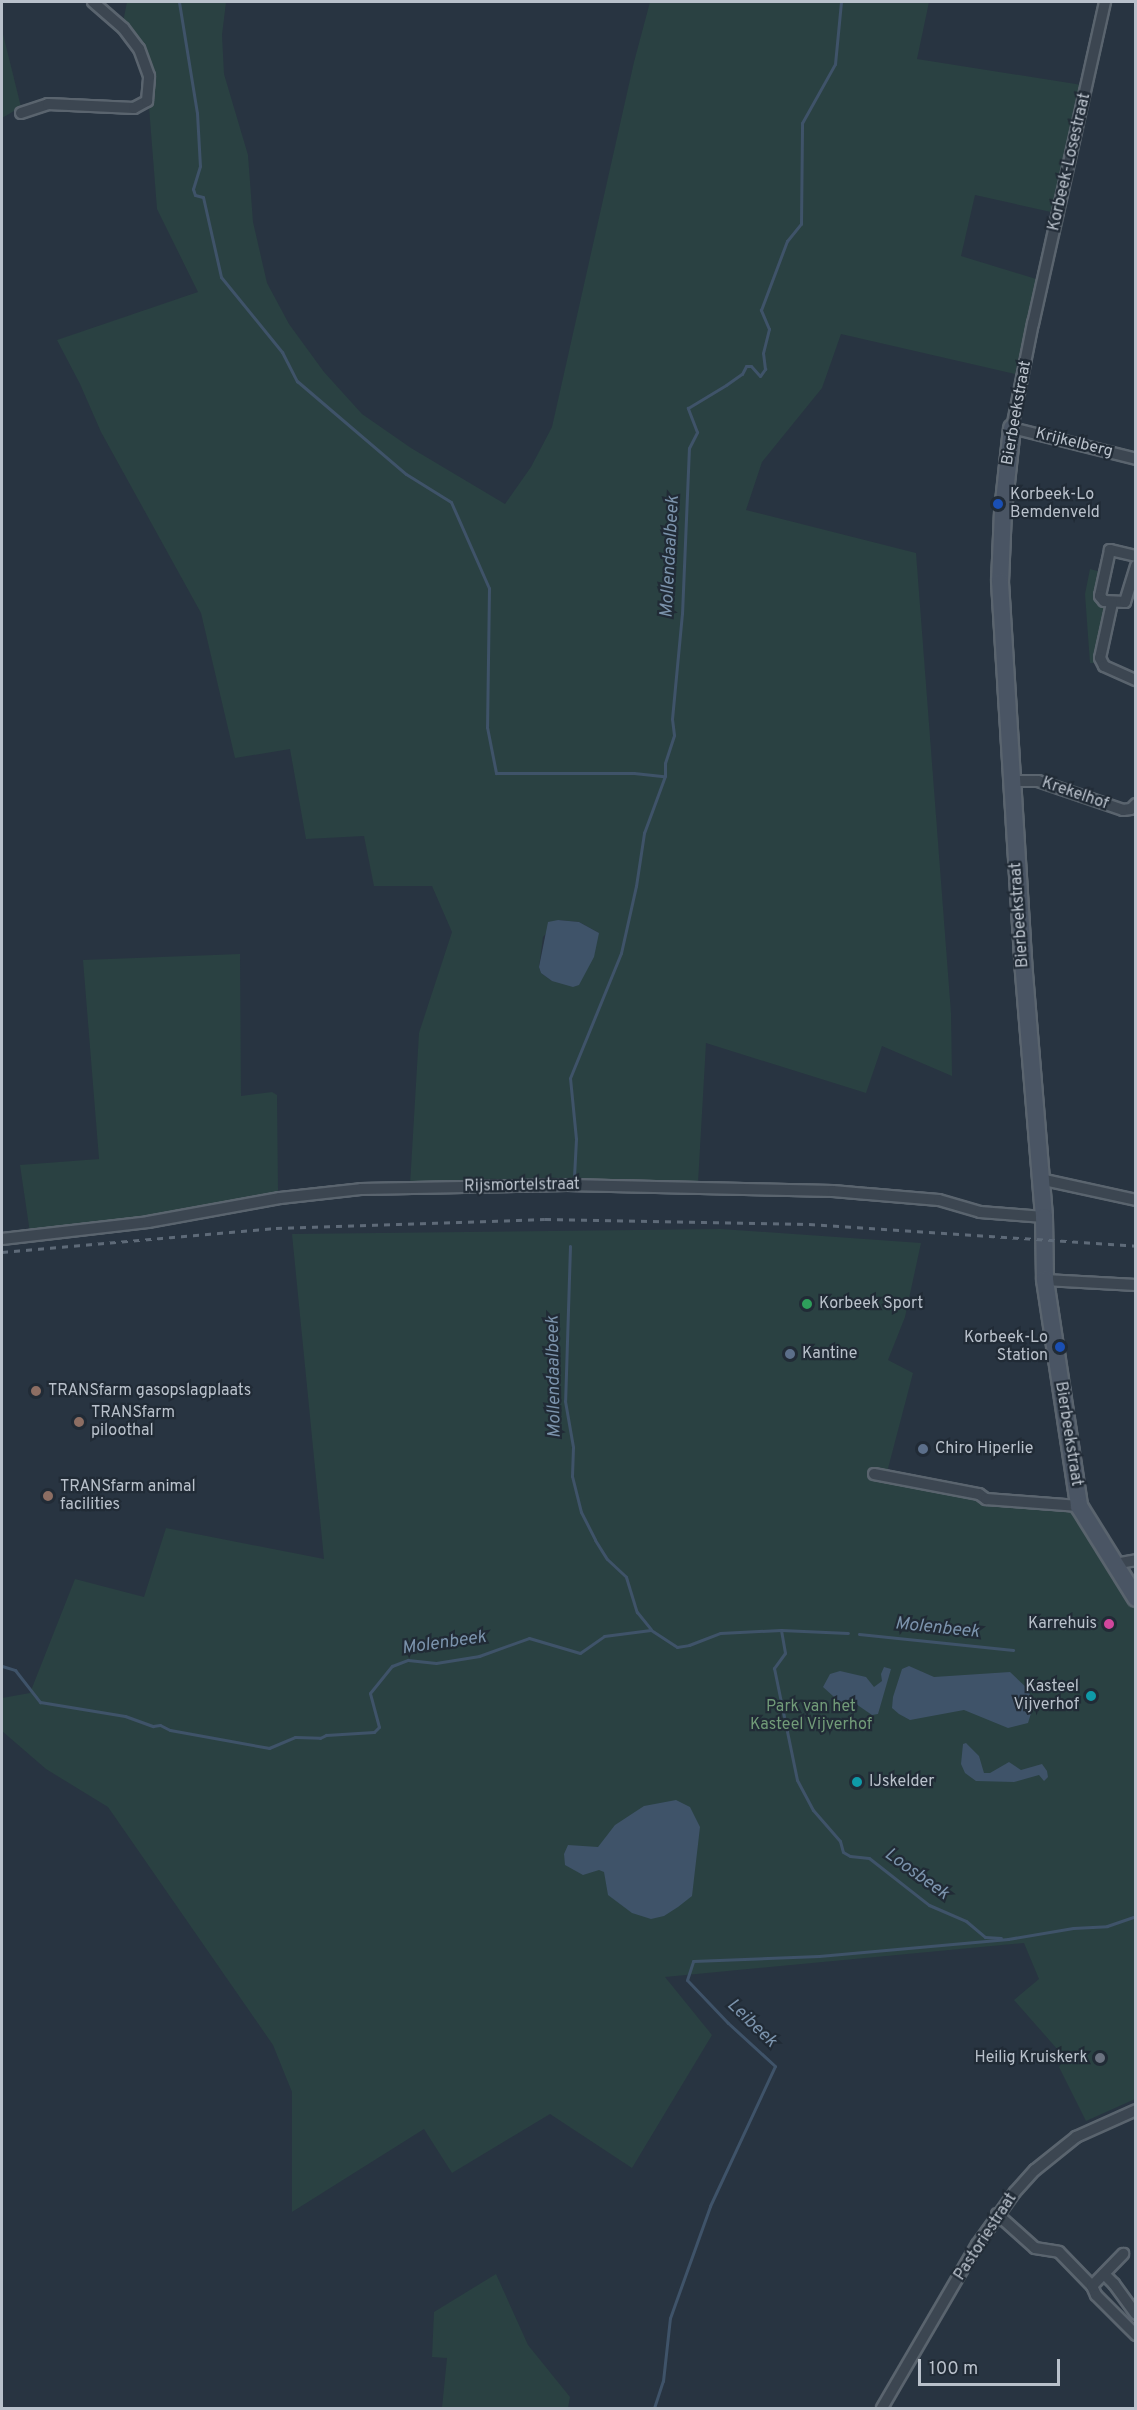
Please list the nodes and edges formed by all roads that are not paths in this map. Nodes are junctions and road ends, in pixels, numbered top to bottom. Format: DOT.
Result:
graph roads {
  1 [pos="93,2"];
  2 [pos="1105,2"];
  3 [pos="21,113"];
  4 [pos="1033,323"];
  5 [pos="1012,428"];
  6 [pos="1136,459"];
  7 [pos="1136,556"];
  8 [pos="1136,566"];
  9 [pos="1112,603"];
  10 [pos="1136,680"];
  11 [pos="1011,781"];
  12 [pos="1136,804"];
  13 [pos="1041,1179"];
  14 [pos="1136,1200"];
  15 [pos="1044,1217"];
  16 [pos="2,1239"];
  17 [pos="1045,1280"];
  18 [pos="1136,1285"];
  19 [pos="874,1474"];
  20 [pos="1079,1506"];
  21 [pos="1136,1560"];
  22 [pos="1114,1564"];
  23 [pos="1136,1598"];
  24 [pos="1136,2110"];
  25 [pos="998,2214"];
  26 [pos="1123,2254"];
  27 [pos="1104,2274"];
  28 [pos="1092,2286"];
  29 [pos="1136,2314"];
  30 [pos="1136,2334"];
  31 [pos="882,2409"];
  1 -- 3 [label="street"];
  2 -- 4 [label="street, Korbeek-Losestraat"];
  4 -- 5 [label="street, Bierbeekstraat"];
  5 -- 6 [label="street, Krijkelberg"];
  5 -- 11 [label="street, Bierbeekstraat"];
  7 -- 9 [label="street"];
  8 -- 9 [label="street"];
  9 -- 10 [label="street"];
  11 -- 12 [label="street, Krekelhof"];
  11 -- 13 [label="street, Bierbeekstraat"];
  13 -- 14 [label="street"];
  13 -- 15 [label="street, Bierbeekstraat"];
  15 -- 16 [label="street, Rijsmortelstraat"];
  15 -- 17 [label="street, Bierbeekstraat"];
  17 -- 18 [label="street"];
  17 -- 20 [label="street, Bierbeekstraat"];
  19 -- 20 [label="street, Bierbeekstraat"];
  20 -- 22 [label="street, Bierbeekstraat"];
  21 -- 22 [label="street"];
  22 -- 23 [label="street, Bierbeekstraat"];
  24 -- 25 [label="street, Pastoriestraat"];
  25 -- 28 [label="street"];
  25 -- 31 [label="street, Pastoriestraat"];
  26 -- 27 [label="street"];
  27 -- 28 [label="street"];
  27 -- 29 [label="street"];
  28 -- 30 [label="street"];
}
